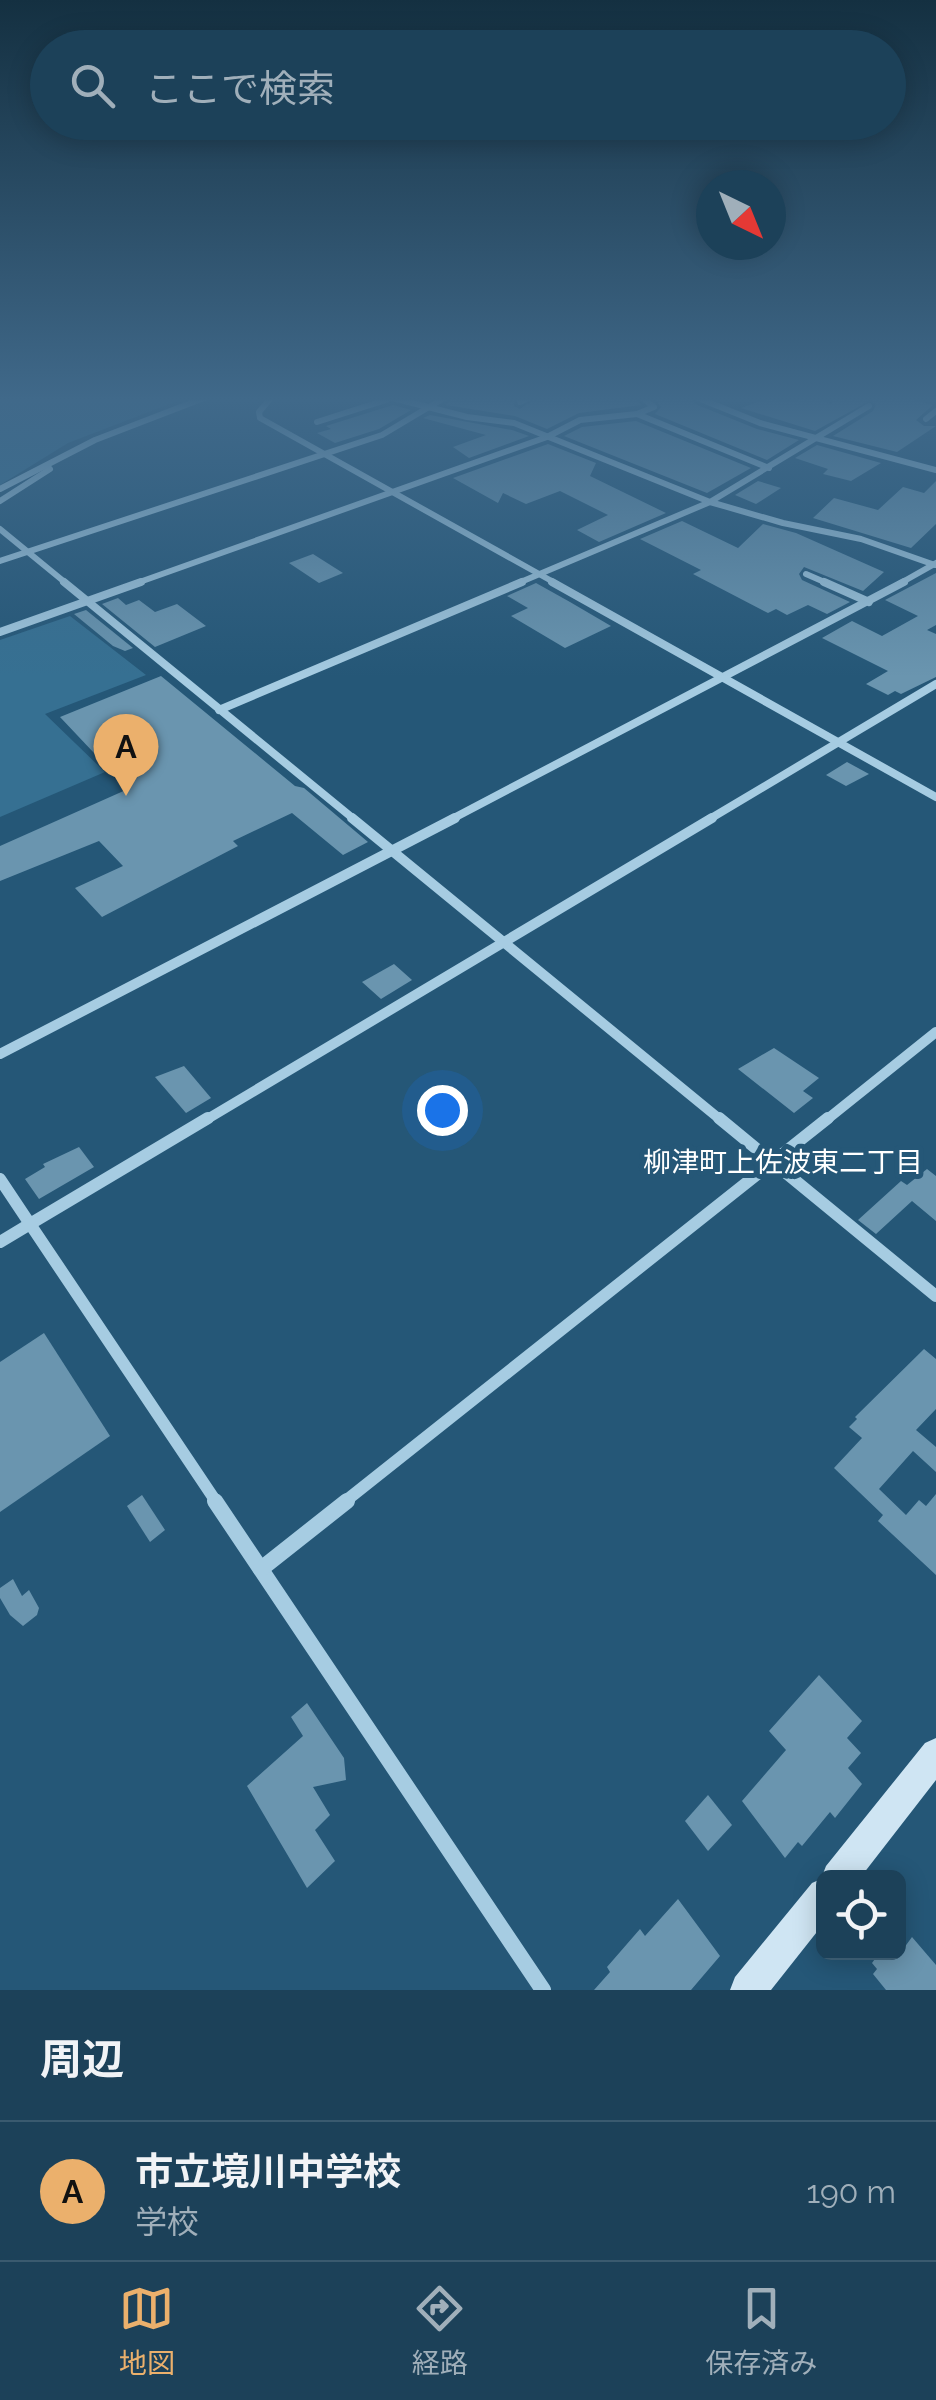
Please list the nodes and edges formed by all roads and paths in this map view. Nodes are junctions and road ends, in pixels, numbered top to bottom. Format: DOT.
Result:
graph roads {
  1 [pos="216,491"];
  2 [pos="395,491"];
  3 [pos="682,491"];
  4 [pos="729,491"];
  5 [pos="392,492"];
  6 [pos="710,502"];
  7 [pos="0,529"];
  8 [pos="29,552"];
  9 [pos="0,562"];
  10 [pos="935,565"];
  11 [pos="538,574"];
  12 [pos="806,574"];
  13 [pos="88,601"];
  14 [pos="870,602"];
  15 [pos="0,632"];
  16 [pos="724,677"];
  17 [pos="936,684"];
  18 [pos="219,710"];
  19 [pos="839,742"];
  20 [pos="936,797"];
  21 [pos="391,850"];
  22 [pos="501,941"];
  23 [pos="936,1032"];
  24 [pos="0,1054"];
  25 [pos="776,1161"];
  26 [pos="0,1179"];
  27 [pos="30,1224"];
  28 [pos="0,1242"];
  29 [pos="936,1296"];
  30 [pos="261,1569"];
  31 [pos="936,1754"];
  32 [pos="844,1870"];
  33 [pos="816,1906"];
  34 [pos="543,1990"];
  35 [pos="748,1990"];
  1 -- 8 [label="street"];
  2 -- 5 [label="street"];
  3 -- 6 [label="street"];
  4 -- 6 [label="street"];
  5 -- 11 [label="street"];
  5 -- 13 [label="street"];
  6 -- 10 [label="street"];
  6 -- 11 [label="street"];
  7 -- 8 [label="street"];
  8 -- 9 [label="street"];
  8 -- 13 [label="street"];
  10 -- 14 [label="street"];
  11 -- 16 [label="street"];
  11 -- 18 [label="street"];
  12 -- 14 [label="street"];
  13 -- 15 [label="street"];
  13 -- 18 [label="street"];
  14 -- 16 [label="street"];
  16 -- 19 [label="street"];
  16 -- 21 [label="street"];
  17 -- 19 [label="street"];
  18 -- 21 [label="street"];
  19 -- 20 [label="street"];
  19 -- 22 [label="street"];
  21 -- 22 [label="street"];
  21 -- 24 [label="street"];
  22 -- 25 [label="street"];
  22 -- 27 [label="street"];
  23 -- 25 [label="street"];
  25 -- 29 [label="street"];
  25 -- 30 [label="street"];
  26 -- 27 [label="street"];
  27 -- 28 [label="street"];
  27 -- 30 [label="street"];
  30 -- 34 [label="street"];
  31 -- 32 [label="street"];
  33 -- 35 [label="street"];
}
